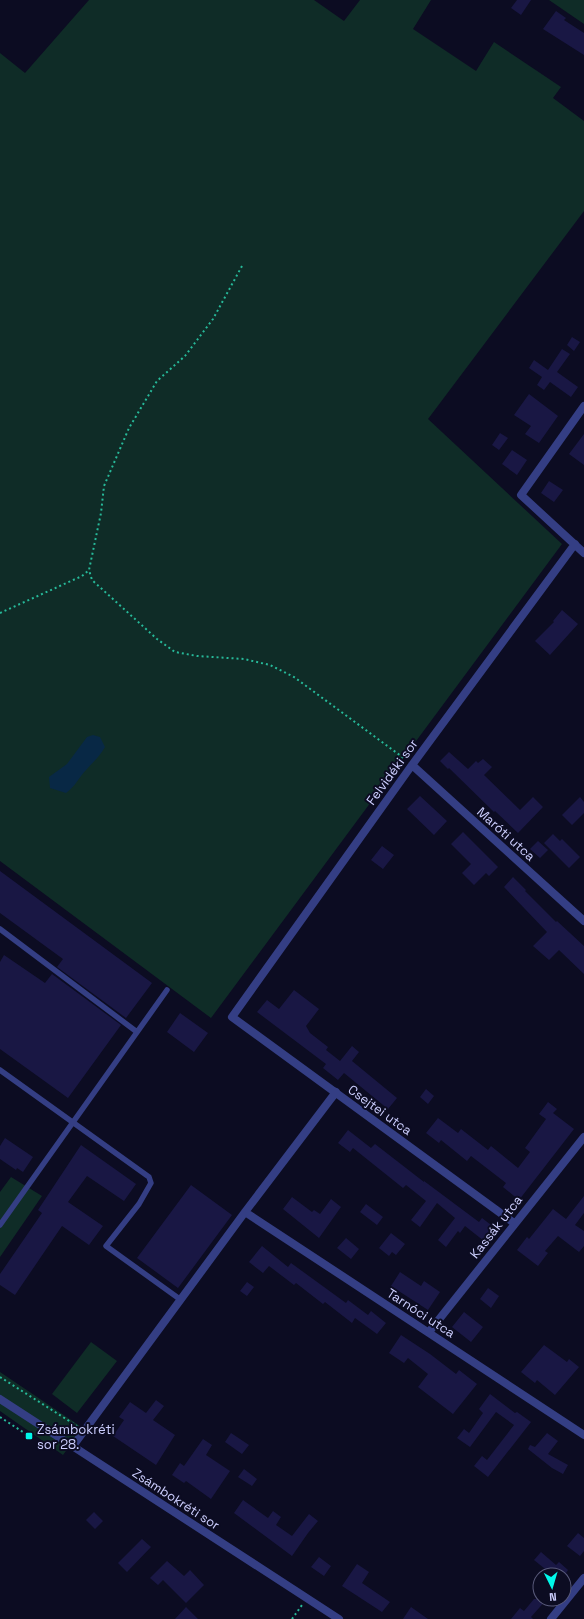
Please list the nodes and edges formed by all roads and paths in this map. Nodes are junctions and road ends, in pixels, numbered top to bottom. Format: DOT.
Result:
graph roads {
  1 [pos="242,266"];
  2 [pos="584,406"];
  3 [pos="575,544"];
  4 [pos="584,553"];
  5 [pos="89,570"];
  6 [pos="0,613"];
  7 [pos="412,765"];
  8 [pos="584,921"];
  9 [pos="0,929"];
  10 [pos="167,990"];
  11 [pos="232,1017"];
  12 [pos="137,1032"];
  13 [pos="0,1070"];
  14 [pos="336,1092"];
  15 [pos="74,1123"];
  16 [pos="584,1137"];
  17 [pos="245,1212"];
  18 [pos="514,1223"];
  19 [pos="0,1225"];
  20 [pos="181,1300"];
  21 [pos="429,1332"];
  22 [pos="0,1377"];
  23 [pos="0,1399"];
  24 [pos="0,1417"];
  25 [pos="84,1430"];
  26 [pos="584,1435"];
  27 [pos="29,1436"];
  28 [pos="73,1446"];
  29 [pos="584,1578"];
  30 [pos="307,1598"];
  31 [pos="292,1619"];
  32 [pos="339,1619"];
  33 [pos="551,1619"];
  1 -- 5 [label="path"];
  2 -- 3 [label="street"];
  3 -- 4 [label="street"];
  3 -- 7 [label="street, Felvidéki sor"];
  5 -- 6 [label="path"];
  5 -- 7 [label="path"];
  7 -- 8 [label="street, Maróti utca"];
  7 -- 11 [label="street, Felvidéki sor"];
  9 -- 12 [label="lane"];
  10 -- 12 [label="lane"];
  11 -- 14 [label="street, Csejtei utca"];
  12 -- 15 [label="lane"];
  13 -- 15 [label="lane"];
  14 -- 17 [label="street"];
  14 -- 18 [label="street, Csejtei utca"];
  15 -- 19 [label="lane"];
  15 -- 20 [label="lane"];
  16 -- 18 [label="street, Kassák utca"];
  17 -- 20 [label="street"];
  17 -- 21 [label="street, Tarnóci utca"];
  18 -- 21 [label="street, Kassák utca"];
  20 -- 25 [label="street"];
  21 -- 26 [label="street, Tarnóci utca"];
  22 -- 25 [label="path"];
  23 -- 28 [label="street, Zsámbokréti sor"];
  24 -- 27 [label="path"];
  25 -- 28 [label="street"];
  28 -- 30 [label="street, Zsámbokréti sor"];
  29 -- 33 [label="street"];
  30 -- 31 [label="path"];
  30 -- 32 [label="street, Zsámbokréti sor"];
}
